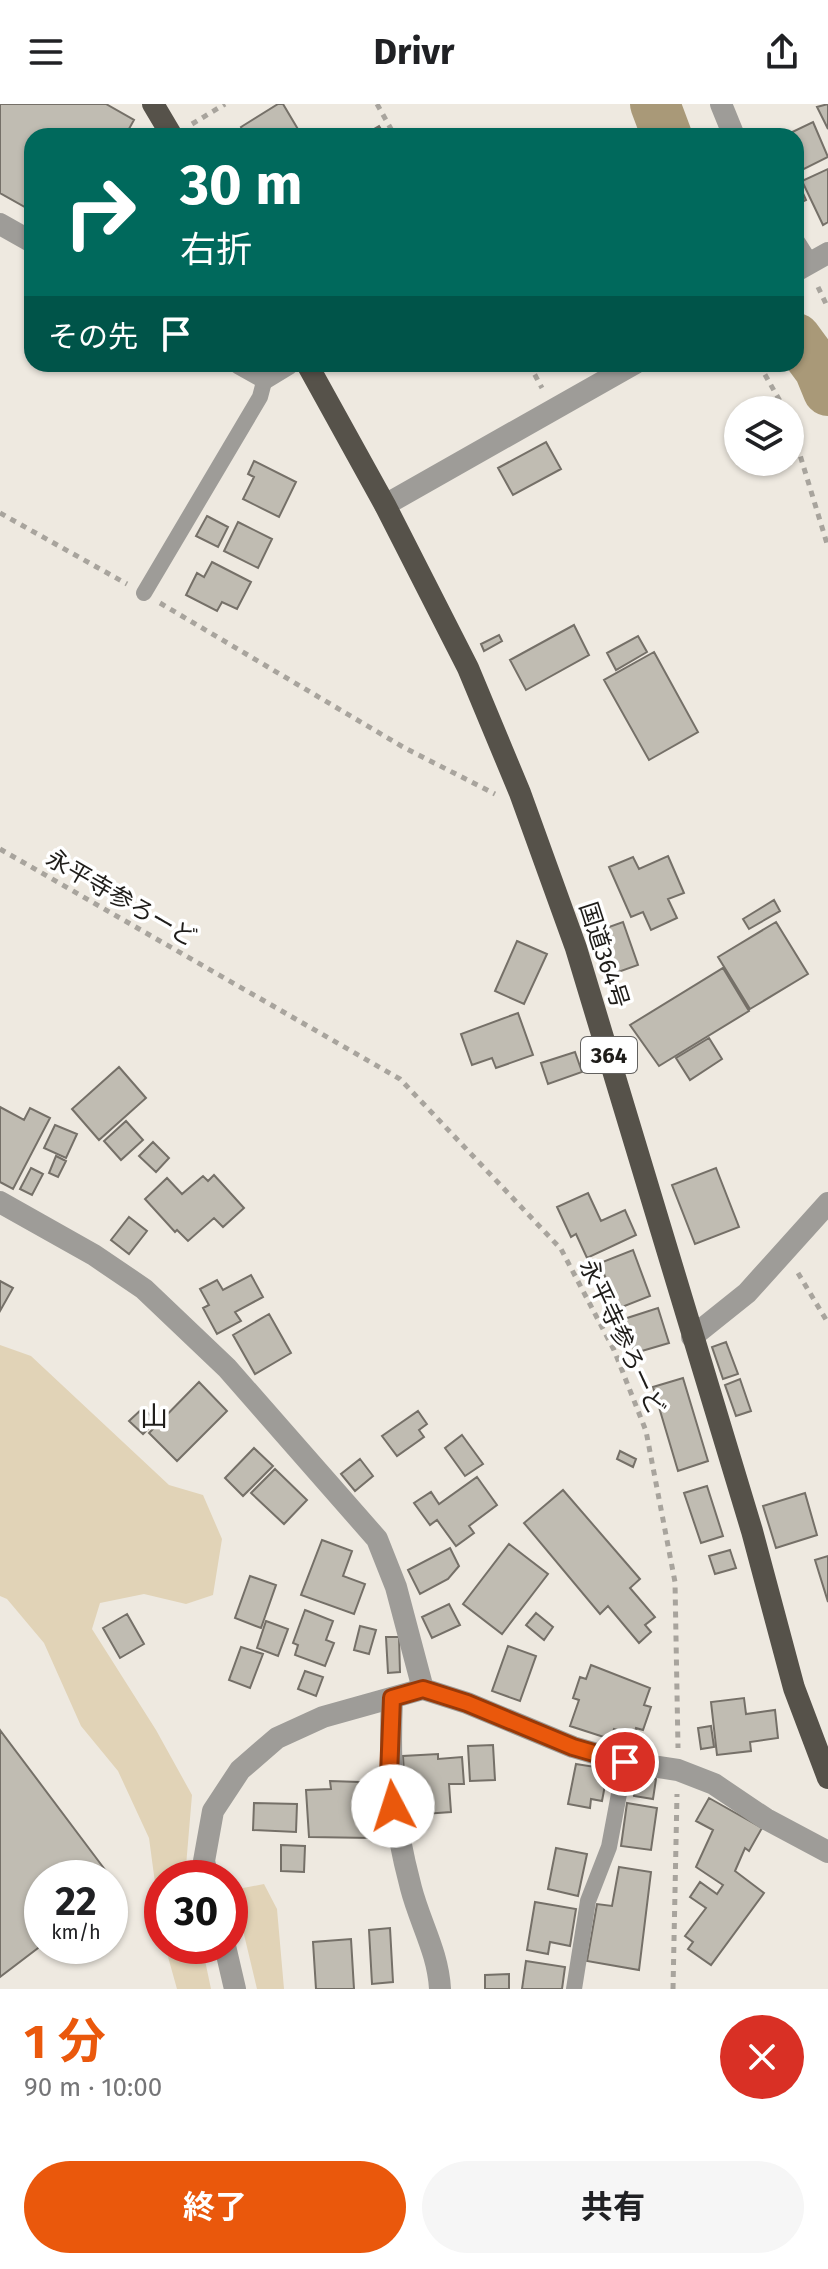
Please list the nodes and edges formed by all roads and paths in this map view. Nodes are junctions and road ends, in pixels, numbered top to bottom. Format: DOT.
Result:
graph roads {
  1 [pos="153,104"];
  2 [pos="225,104"];
  3 [pos="377,104"];
  4 [pos="721,104"];
  5 [pos="175,128"];
  6 [pos="186,128"];
  7 [pos="390,128"];
  8 [pos="731,128"];
  9 [pos="0,224"];
  10 [pos="24,238"];
  11 [pos="254,372"];
  12 [pos="275,372"];
  13 [pos="311,372"];
  14 [pos="620,372"];
  15 [pos="764,372"];
  16 [pos="265,378"];
  17 [pos="777,396"];
  18 [pos="804,468"];
  19 [pos="385,505"];
  20 [pos="0,513"];
  21 [pos="828,547"];
  22 [pos="144,593"];
  23 [pos="520,793"];
  24 [pos="0,849"];
  25 [pos="0,1202"];
  26 [pos="828,1203"];
  27 [pos="783,1254"];
  28 [pos="828,1323"];
  29 [pos="692,1337"];
  30 [pos="423,1689"];
  31 [pos="392,1698"];
  32 [pos="625,1762"];
  33 [pos="678,1770"];
  34 [pos="828,1778"];
  35 [pos="828,1852"];
  36 [pos="204,1860"];
  37 [pos="229,1964"];
  38 [pos="235,1989"];
  39 [pos="440,1989"];
  40 [pos="574,1989"];
  41 [pos="673,1989"];
  1 -- 5 [label="highway"];
  2 -- 6 [label="path"];
  3 -- 7 [label="path"];
  4 -- 8 [label="street"];
  9 -- 10 [label="street"];
  11 -- 16 [label="street"];
  12 -- 16 [label="street"];
  13 -- 19 [label="highway, 国道364号 / 364"];
  14 -- 19 [label="street"];
  15 -- 17 [label="path"];
  16 -- 22 [label="lane"];
  18 -- 21 [label="path"];
  19 -- 23 [label="highway, 国道364号 / 364"];
  20 -- 22 [label="path"];
  22 -- 23 [label="path"];
  23 -- 29 [label="highway, 国道364号 / 364"];
  24 -- 33 [label="path, 永平寺参ろーど"];
  25 -- 30 [label="street"];
  26 -- 27 [label="street"];
  27 -- 28 [label="path"];
  27 -- 29 [label="street"];
  29 -- 34 [label="highway, 国道364号 / 364"];
  30 -- 31 [label="street"];
  30 -- 32 [label="street"];
  31 -- 36 [label="street"];
  31 -- 39 [label="street"];
  32 -- 33 [label="street"];
  32 -- 40 [label="lane"];
  33 -- 35 [label="street"];
  33 -- 41 [label="path, 永平寺参ろーど"];
  37 -- 38 [label="street"];
}
